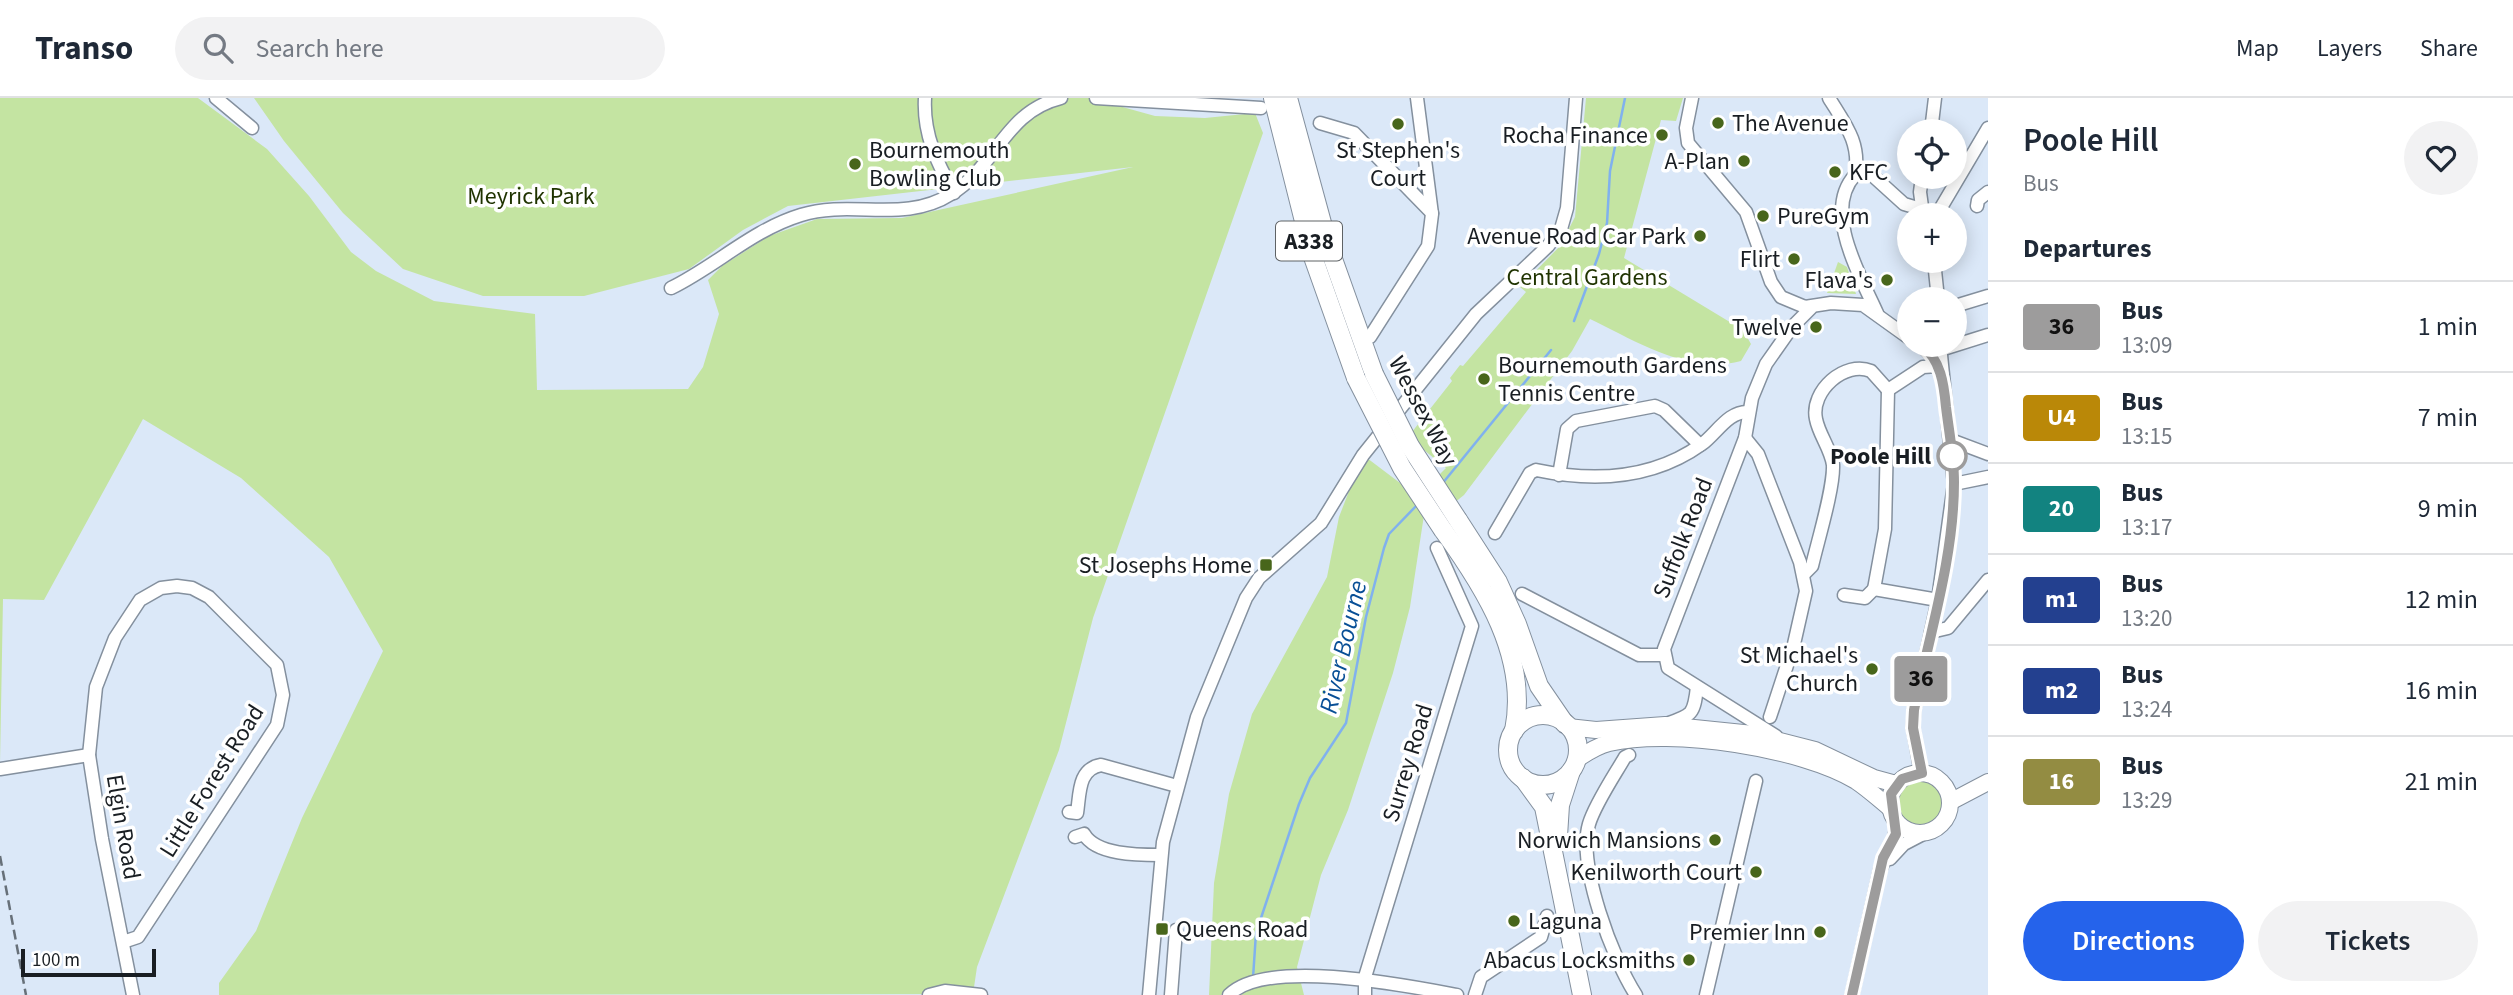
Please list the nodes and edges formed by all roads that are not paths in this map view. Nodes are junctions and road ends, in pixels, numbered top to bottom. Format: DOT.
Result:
graph roads {
  1 [pos="216,98"];
  2 [pos="925,98"];
  3 [pos="1061,98"];
  4 [pos="1096,98"];
  5 [pos="1417,98"];
  6 [pos="1576,98"];
  7 [pos="1692,98"];
  8 [pos="1829,98"];
  9 [pos="1935,98"];
  10 [pos="1274,101"];
  11 [pos="1932,119"];
  12 [pos="1326,127"];
  13 [pos="252,128"];
  14 [pos="1988,128"];
  15 [pos="1855,175"];
  16 [pos="1988,192"];
  17 [pos="954,193"];
  18 [pos="1903,203"];
  19 [pos="1944,203"];
  20 [pos="1978,206"];
  21 [pos="1432,214"];
  22 [pos="671,288"];
  23 [pos="1988,296"];
  24 [pos="1967,303"];
  25 [pos="1811,307"];
  26 [pos="1877,313"];
  27 [pos="1897,326"];
  28 [pos="1988,335"];
  29 [pos="1370,337"];
  30 [pos="1967,339"];
  31 [pos="1935,357"];
  32 [pos="1935,357"];
  33 [pos="1938,366"];
  34 [pos="1944,384"];
  35 [pos="1888,390"];
  36 [pos="1749,412"];
  37 [pos="1745,438"];
  38 [pos="1951,440"];
  39 [pos="1700,445"];
  40 [pos="1988,454"];
  41 [pos="1559,475"];
  42 [pos="1988,477"];
  43 [pos="1954,484"];
  44 [pos="1450,525"];
  45 [pos="1496,529"];
  46 [pos="1437,548"];
  47 [pos="1804,573"];
  48 [pos="1988,580"];
  49 [pos="1874,589"];
  50 [pos="1521,594"];
  51 [pos="1844,595"];
  52 [pos="1938,600"];
  53 [pos="1931,632"];
  54 [pos="1663,655"];
  55 [pos="1697,687"];
  56 [pos="1770,717"];
  57 [pos="1567,725"];
  58 [pos="1665,725"];
  59 [pos="1514,731"];
  60 [pos="1782,741"];
  61 [pos="89,755"];
  62 [pos="1629,755"];
  63 [pos="1574,764"];
  64 [pos="0,769"];
  65 [pos="1922,773"];
  66 [pos="1523,778"];
  67 [pos="1756,781"];
  68 [pos="1988,782"];
  69 [pos="1896,784"];
  70 [pos="1177,786"];
  71 [pos="1950,802"];
  72 [pos="1069,811"];
  73 [pos="1893,815"];
  74 [pos="1081,832"];
  75 [pos="1925,833"];
  76 [pos="1160,855"];
  77 [pos="1562,884"];
  78 [pos="1878,884"];
  79 [pos="1547,916"];
  80 [pos="1176,930"];
  81 [pos="123,942"];
  82 [pos="1365,977"];
  83 [pos="1405,986"];
  84 [pos="133,995"];
  85 [pos="929,995"];
  86 [pos="981,995"];
  87 [pos="1149,995"];
  88 [pos="1171,995"];
  89 [pos="1229,995"];
  90 [pos="1367,995"];
  91 [pos="1456,995"];
  92 [pos="1475,995"];
  93 [pos="1583,995"];
  94 [pos="1636,995"];
  95 [pos="1706,995"];
  96 [pos="1852,995"];
  1 -- 13 [label="street"];
  2 -- 17 [label="street"];
  3 -- 17 [label="street"];
  4 -- 10 [label="street"];
  5 -- 21 [label="street"];
  6 -- 70 [label="street"];
  7 -- 25 [label="street"];
  8 -- 15 [label="street"];
  9 -- 11 [label="street"];
  10 -- 44 [label="highway, Wessex Way / A338, bridge"];
  12 -- 21 [label="street"];
  14 -- 19 [label="street"];
  15 -- 18 [label="street"];
  15 -- 26 [label="street"];
  16 -- 20 [label="street"];
  17 -- 22 [label="street"];
  21 -- 29 [label="street"];
  23 -- 24 [label="street"];
  25 -- 26 [label="street"];
  25 -- 36 [label="street, Suffolk Road"];
  26 -- 27 [label="street"];
  28 -- 30 [label="street"];
  31 -- 33 [label="street"];
  32 -- 34 [label="street"];
  33 -- 34 [label="street"];
  33 -- 35 [label="street"];
  34 -- 38 [label="street"];
  35 -- 47 [label="street"];
  35 -- 49 [label="street"];
  36 -- 37 [label="street, Suffolk Road"];
  36 -- 39 [label="street"];
  37 -- 47 [label="street"];
  37 -- 54 [label="street, Suffolk Road"];
  38 -- 40 [label="street"];
  38 -- 43 [label="street"];
  39 -- 41 [label="street"];
  39 -- 41 [label="street"];
  41 -- 45 [label="street"];
  42 -- 43 [label="street"];
  43 -- 52 [label="street"];
  44 -- 57 [label="highway, Wessex Way / A338"];
  44 -- 59 [label="highway, Wessex Way / A338"];
  46 -- 82 [label="street, Surrey Road"];
  47 -- 56 [label="street"];
  48 -- 53 [label="street"];
  49 -- 51 [label="street"];
  49 -- 52 [label="street"];
  50 -- 54 [label="street"];
  52 -- 53 [label="street"];
  53 -- 65 [label="street"];
  54 -- 55 [label="street"];
  55 -- 58 [label="street"];
  55 -- 60 [label="street"];
  57 -- 58 [label="main road"];
  57 -- 59 [label="highway"];
  57 -- 63 [label="highway"];
  58 -- 60 [label="main road"];
  59 -- 66 [label="highway"];
  60 -- 69 [label="main road"];
  61 -- 64 [label="street, Elgin Road"];
  61 -- 81 [label="street, Elgin Road"];
  61 -- 81 [label="street, Little Forest Road"];
  62 -- 94 [label="street"];
  63 -- 66 [label="highway"];
  63 -- 73 [label="main road"];
  63 -- 77 [label="highway"];
  65 -- 69 [label="main road"];
  65 -- 71 [label="main road"];
  66 -- 77 [label="highway"];
  67 -- 95 [label="street"];
  68 -- 71 [label="main road"];
  69 -- 73 [label="main road"];
  70 -- 72 [label="street"];
  70 -- 76 [label="street"];
  71 -- 75 [label="main road"];
  73 -- 75 [label="main road"];
  73 -- 78 [label="street"];
  74 -- 76 [label="street"];
  75 -- 78 [label="street"];
  76 -- 87 [label="street"];
  77 -- 93 [label="highway"];
  78 -- 96 [label="street"];
  79 -- 92 [label="street"];
  80 -- 88 [label="street"];
  81 -- 84 [label="street, Elgin Road"];
  82 -- 83 [label="street"];
  82 -- 89 [label="street"];
  82 -- 90 [label="street, Surrey Road"];
  83 -- 90 [label="street"];
  83 -- 91 [label="street"];
  85 -- 86 [label="street"];
}
